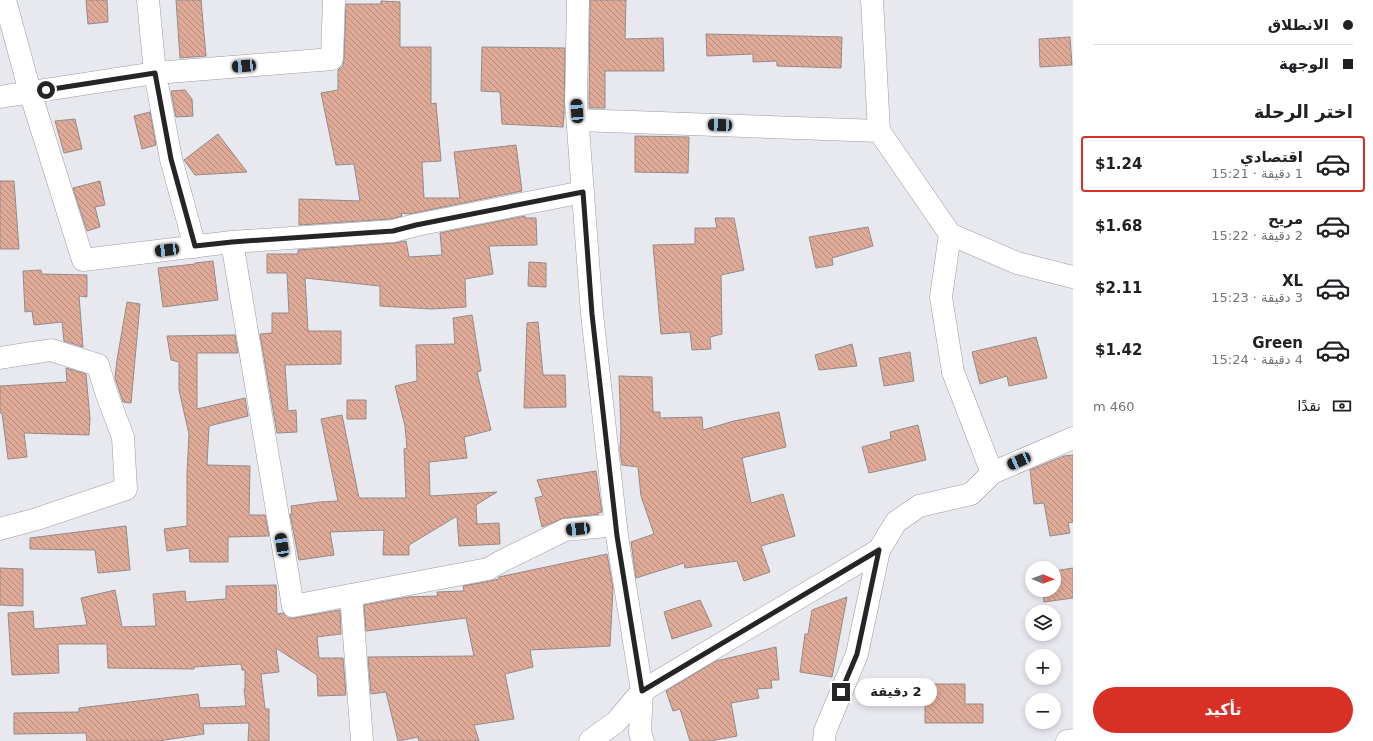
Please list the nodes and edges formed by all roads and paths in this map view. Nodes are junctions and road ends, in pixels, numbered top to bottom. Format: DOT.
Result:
graph roads {
  1 [pos="4,0"];
  2 [pos="148,0"];
  3 [pos="334,0"];
  4 [pos="578,0"];
  5 [pos="872,0"];
  6 [pos="155,73"];
  7 [pos="30,92"];
  8 [pos="0,97"];
  9 [pos="578,120"];
  10 [pos="879,131"];
  11 [pos="583,192"];
  12 [pos="950,234"];
  13 [pos="232,242"];
  14 [pos="195,246"];
  15 [pos="1073,277"];
  16 [pos="0,358"];
  17 [pos="1073,438"];
  18 [pos="992,473"];
  19 [pos="616,525"];
  20 [pos="0,529"];
  21 [pos="879,550"];
  22 [pos="351,595"];
  23 [pos="642,691"];
  24 [pos="1073,740"];
  25 [pos="362,741"];
  26 [pos="590,741"];
  27 [pos="642,741"];
  28 [pos="824,741"];
  29 [pos="1067,741"];
  1 -- 7 [label="street"];
  2 -- 6 [label="street"];
  3 -- 6 [label="street"];
  4 -- 9 [label="street"];
  5 -- 10 [label="street"];
  6 -- 7 [label="street"];
  6 -- 14 [label="street"];
  7 -- 8 [label="street"];
  7 -- 14 [label="street"];
  9 -- 10 [label="street"];
  9 -- 11 [label="street"];
  10 -- 12 [label="street"];
  11 -- 13 [label="street"];
  11 -- 19 [label="street"];
  12 -- 15 [label="street"];
  12 -- 18 [label="street"];
  13 -- 14 [label="street"];
  13 -- 22 [label="street"];
  16 -- 20 [label="street"];
  17 -- 18 [label="street"];
  18 -- 21 [label="street"];
  19 -- 22 [label="street"];
  19 -- 23 [label="street"];
  21 -- 23 [label="street"];
  21 -- 28 [label="street"];
  22 -- 25 [label="street"];
  23 -- 26 [label="street"];
  23 -- 27 [label="street"];
  24 -- 29 [label="street"];
}
